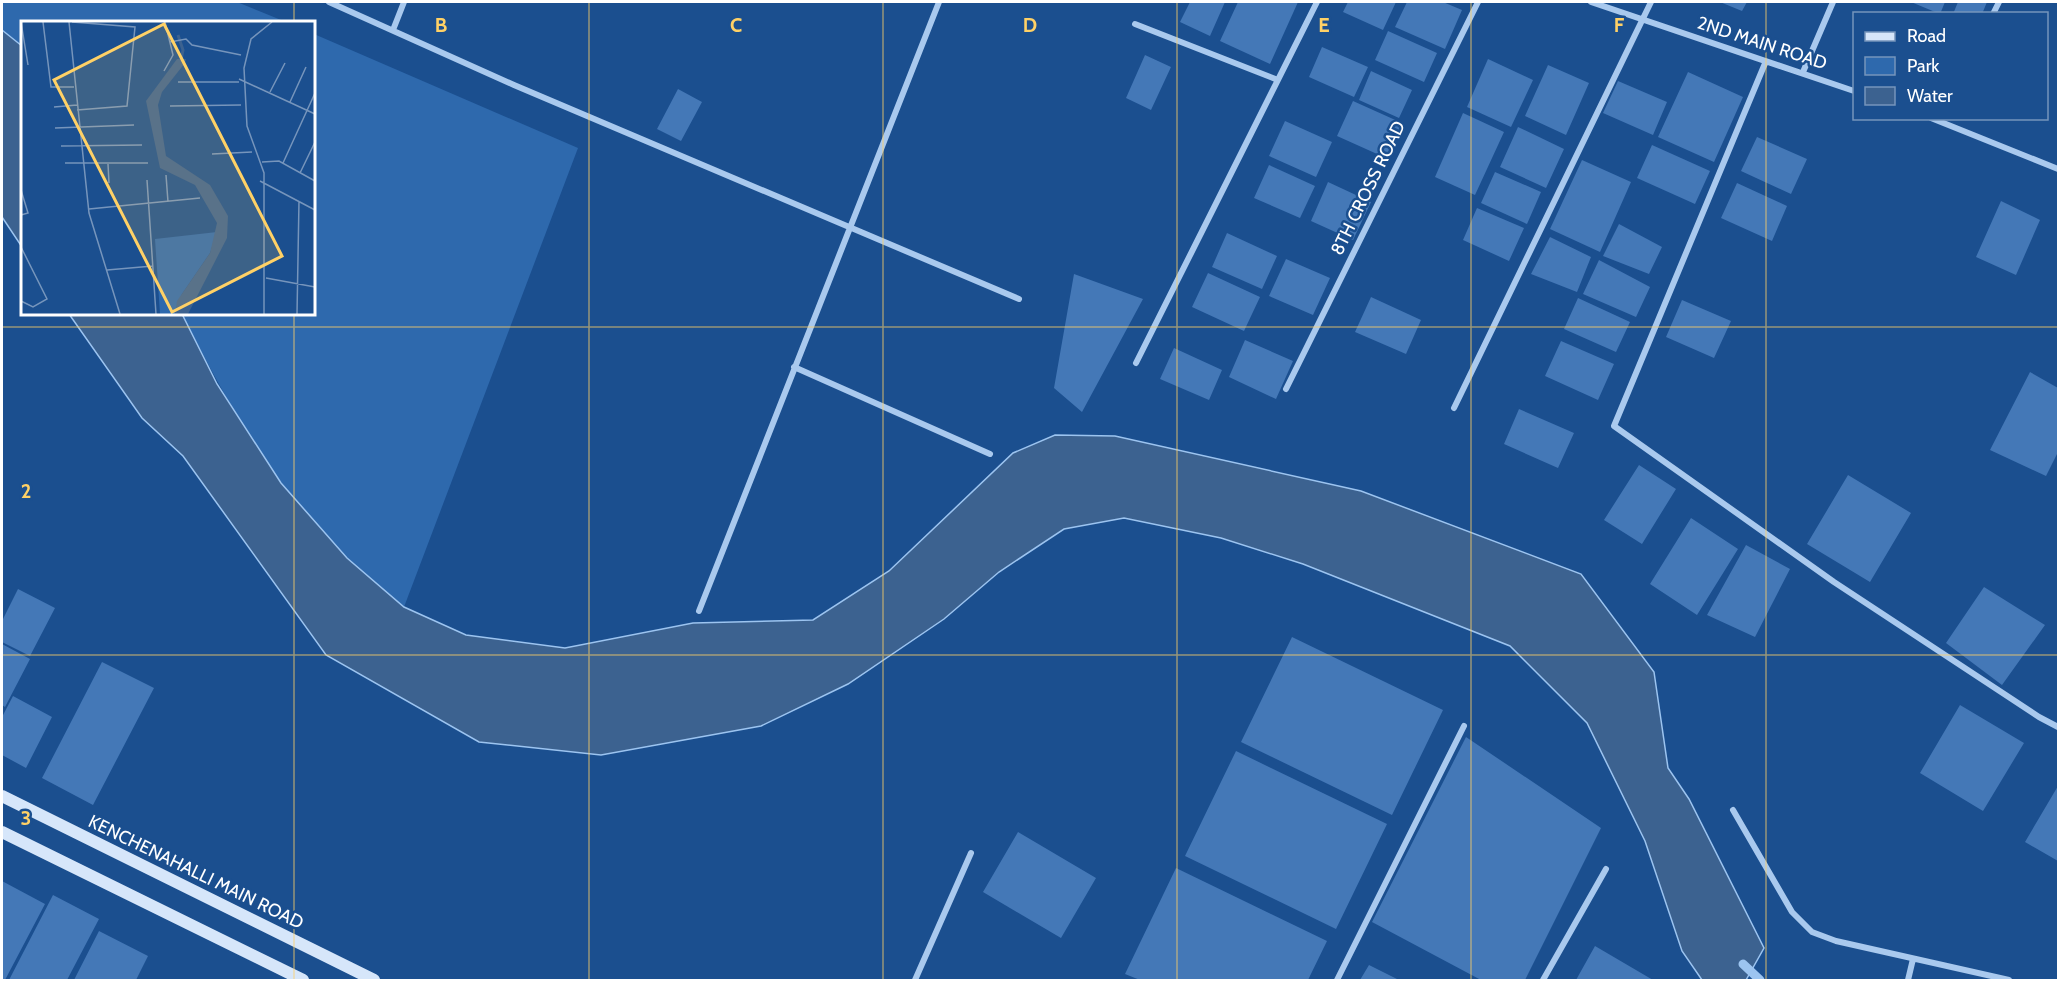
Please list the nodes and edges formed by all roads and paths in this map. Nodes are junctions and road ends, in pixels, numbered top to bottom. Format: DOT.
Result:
graph roads {
  1 [pos="329,2"];
  2 [pos="404,2"];
  3 [pos="939,2"];
  4 [pos="1317,2"];
  5 [pos="1478,2"];
  6 [pos="1591,2"];
  7 [pos="1651,2"];
  8 [pos="1833,2"];
  9 [pos="1643,20"];
  10 [pos="1135,24"];
  11 [pos="393,30"];
  12 [pos="1766,61"];
  13 [pos="1803,72"];
  14 [pos="1278,80"];
  15 [pos="1853,91"];
  16 [pos="1941,120"];
  17 [pos="2058,169"];
  18 [pos="849,227"];
  19 [pos="1019,299"];
  20 [pos="1136,363"];
  21 [pos="794,367"];
  22 [pos="1286,389"];
  23 [pos="1454,408"];
  24 [pos="990,454"];
  25 [pos="699,611"];
  26 [pos="1464,726"];
  27 [pos="2058,727"];
  28 [pos="2,796"];
  29 [pos="1733,810"];
  30 [pos="2,832"];
  31 [pos="971,853"];
  32 [pos="1606,869"];
  33 [pos="1913,958"];
  34 [pos="303,981"];
  35 [pos="374,981"];
  36 [pos="915,981"];
  37 [pos="1337,981"];
  38 [pos="1543,981"];
  39 [pos="1908,981"];
  40 [pos="2009,981"];
  1 -- 11 [label="street"];
  2 -- 11 [label="street"];
  3 -- 18 [label="street"];
  4 -- 14 [label="street"];
  5 -- 22 [label="street, 8TH CROSS ROAD"];
  6 -- 9 [label="street, 2ND MAIN ROAD"];
  7 -- 9 [label="street"];
  8 -- 13 [label="street"];
  9 -- 12 [label="street, 2ND MAIN ROAD"];
  9 -- 23 [label="street"];
  10 -- 14 [label="street"];
  11 -- 18 [label="street"];
  12 -- 13 [label="street, 2ND MAIN ROAD"];
  12 -- 27 [label="street"];
  13 -- 15 [label="street, 2ND MAIN ROAD"];
  14 -- 20 [label="street"];
  16 -- 17 [label="street"];
  18 -- 19 [label="street"];
  18 -- 21 [label="street"];
  21 -- 24 [label="street"];
  21 -- 25 [label="street"];
  26 -- 37 [label="street"];
  28 -- 35 [label="main road, KENCHENAHALLI MAIN ROAD"];
  29 -- 33 [label="street"];
  30 -- 34 [label="main road"];
  31 -- 36 [label="street"];
  32 -- 38 [label="street"];
  33 -- 39 [label="street"];
  33 -- 40 [label="street"];
}
